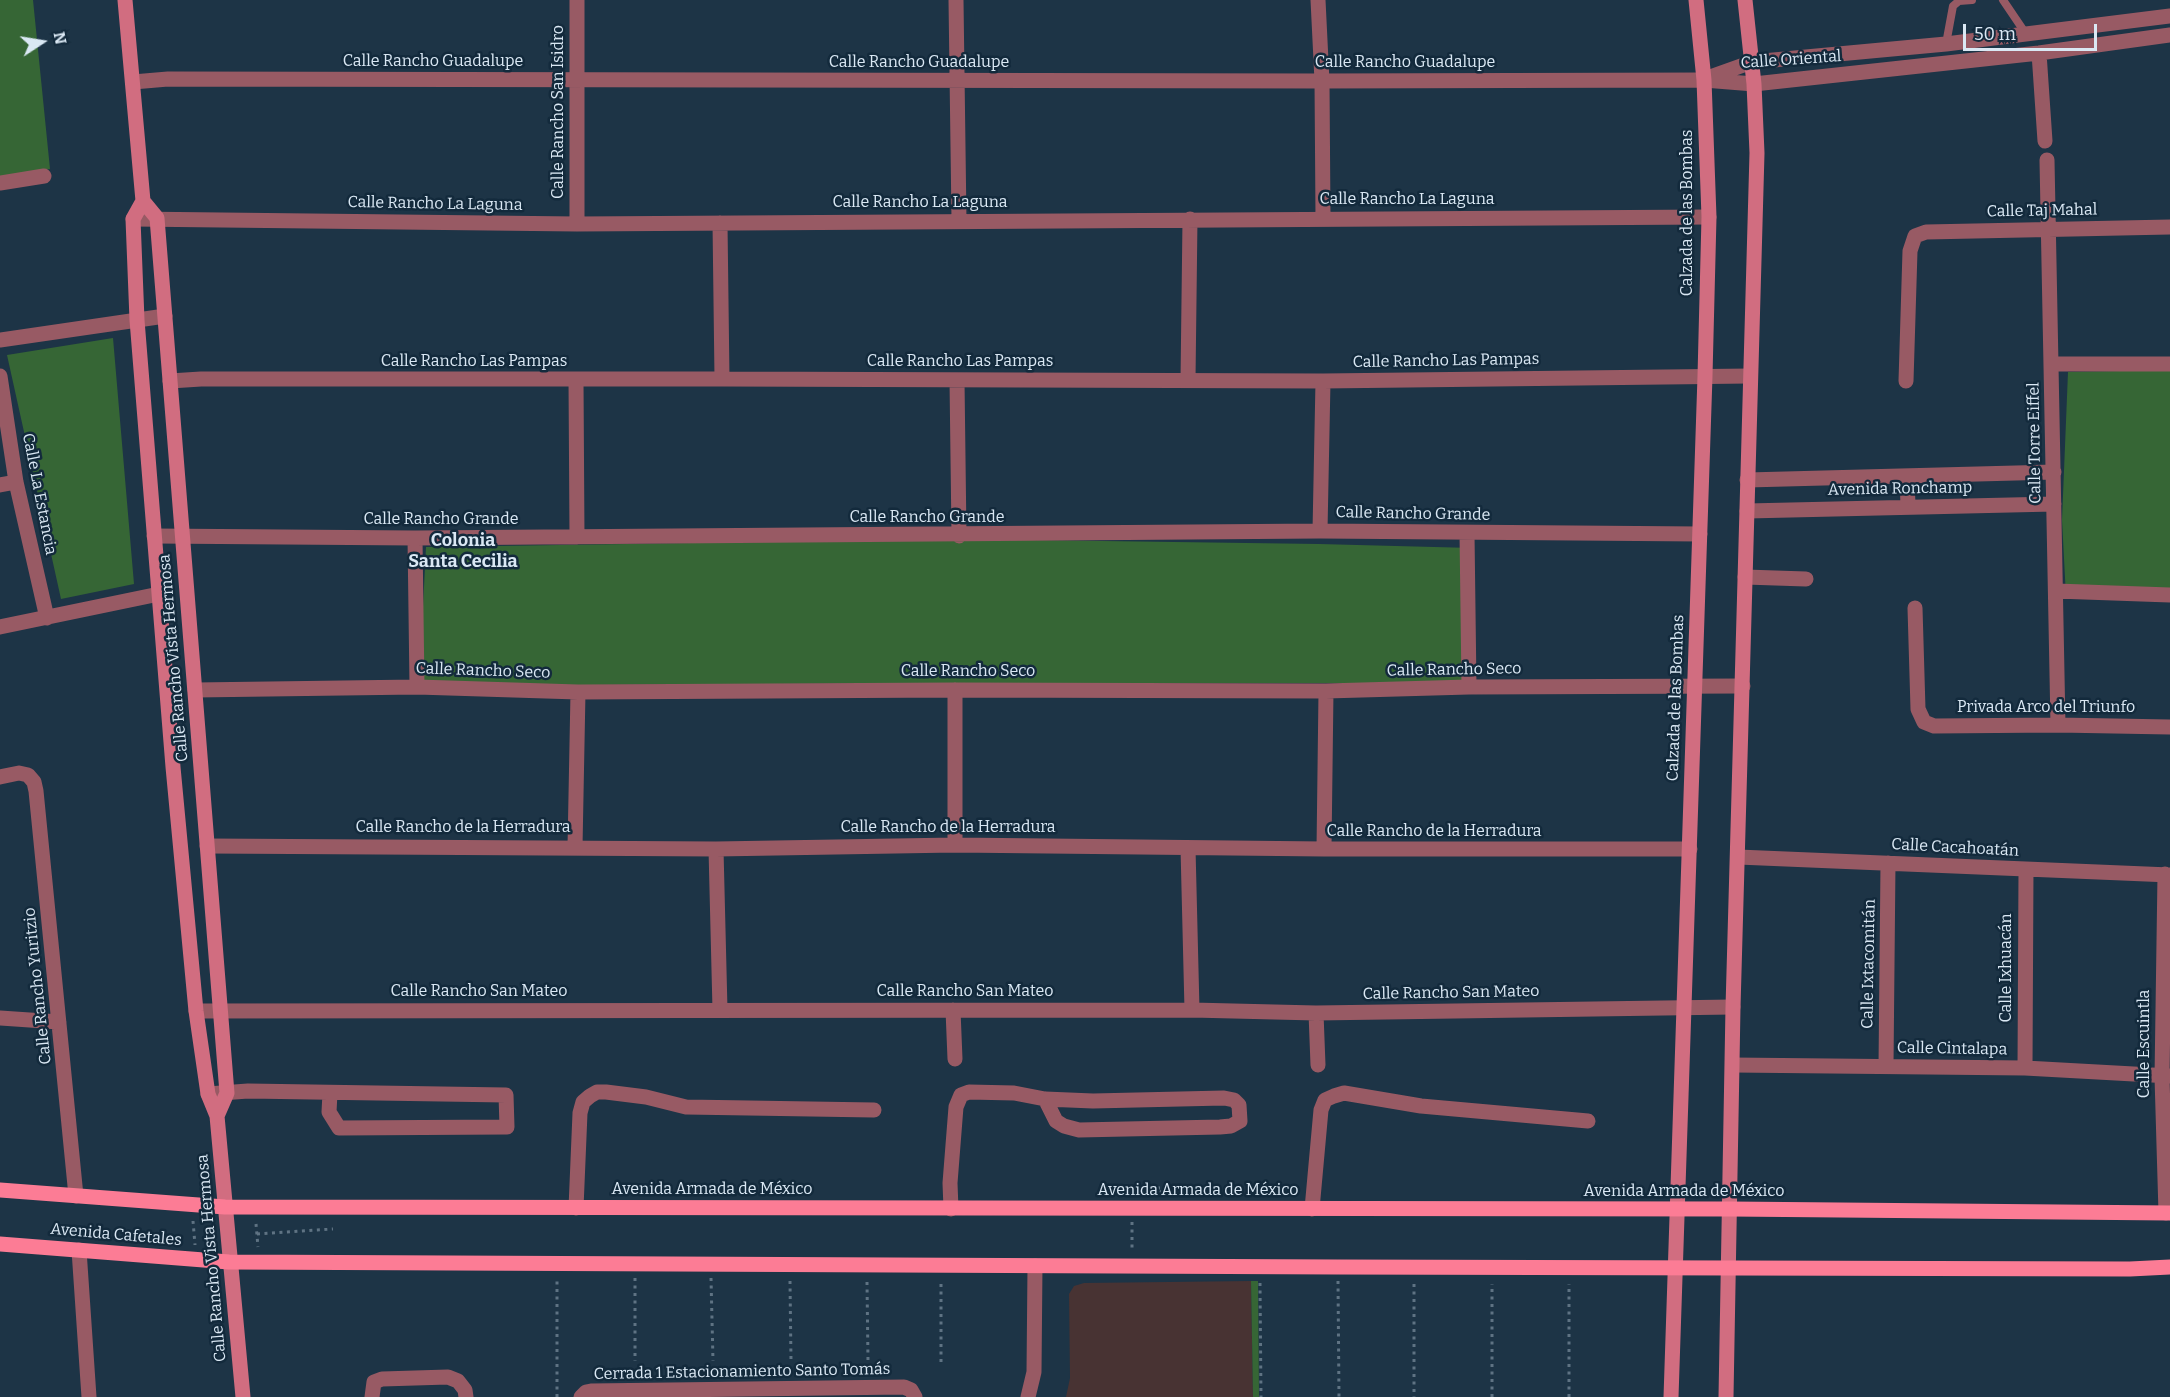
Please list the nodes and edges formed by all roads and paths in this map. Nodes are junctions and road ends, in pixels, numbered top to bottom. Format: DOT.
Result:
graph roads {
  1 [pos="125,0"];
  2 [pos="577,0"];
  3 [pos="956,0"];
  4 [pos="1318,0"];
  5 [pos="1696,0"];
  6 [pos="1745,0"];
  7 [pos="1972,0"];
  8 [pos="2003,0"];
  9 [pos="2170,16"];
  10 [pos="2026,34"];
  11 [pos="2170,35"];
  12 [pos="1946,44"];
  13 [pos="2039,53"];
  14 [pos="1752,62"];
  15 [pos="578,80"];
  16 [pos="1704,80"];
  17 [pos="957,81"];
  18 [pos="1322,81"];
  19 [pos="133,82"];
  20 [pos="1754,84"];
  21 [pos="2045,141"];
  22 [pos="2047,160"];
  23 [pos="44,176"];
  24 [pos="0,183"];
  25 [pos="144,201"];
  26 [pos="1709,217"];
  27 [pos="157,218"];
  28 [pos="1323,218"];
  29 [pos="133,219"];
  30 [pos="1190,219"];
  31 [pos="959,220"];
  32 [pos="720,223"];
  33 [pos="577,224"];
  34 [pos="2170,227"];
  35 [pos="2049,229"];
  36 [pos="165,316"];
  37 [pos="137,320"];
  38 [pos="0,340"];
  39 [pos="2052,364"];
  40 [pos="2170,364"];
  41 [pos="0,376"];
  42 [pos="1705,376"];
  43 [pos="1750,376"];
  44 [pos="722,379"];
  45 [pos="576,380"];
  46 [pos="957,380"];
  47 [pos="1188,380"];
  48 [pos="170,381"];
  49 [pos="1323,381"];
  50 [pos="1906,381"];
  51 [pos="2054,472"];
  52 [pos="1908,476"];
  53 [pos="1748,480"];
  54 [pos="16,482"];
  55 [pos="0,485"];
  56 [pos="2055,504"];
  57 [pos="1908,507"];
  58 [pos="1747,511"];
  59 [pos="1320,531"];
  60 [pos="1467,533"];
  61 [pos="1700,534"];
  62 [pos="154,536"];
  63 [pos="182,536"];
  64 [pos="959,536"];
  65 [pos="578,537"];
  66 [pos="415,538"];
  67 [pos="1745,577"];
  68 [pos="1806,579"];
  69 [pos="2056,591"];
  70 [pos="159,594"];
  71 [pos="2170,595"];
  72 [pos="1915,608"];
  73 [pos="46,618"];
  74 [pos="0,627"];
  75 [pos="1743,686"];
  76 [pos="417,687"];
  77 [pos="1469,687"];
  78 [pos="1694,687"];
  79 [pos="195,690"];
  80 [pos="955,690"];
  81 [pos="1326,691"];
  82 [pos="578,692"];
  83 [pos="2058,725"];
  84 [pos="2170,727"];
  85 [pos="201,766"];
  86 [pos="173,767"];
  87 [pos="0,777"];
  88 [pos="955,845"];
  89 [pos="207,846"];
  90 [pos="575,846"];
  91 [pos="1188,848"];
  92 [pos="716,849"];
  93 [pos="1324,849"];
  94 [pos="1690,849"];
  95 [pos="1738,857"];
  96 [pos="1888,863"];
  97 [pos="2026,869"];
  98 [pos="2167,875"];
  99 [pos="1683,1006"];
  100 [pos="1733,1007"];
  101 [pos="220,1010"];
  102 [pos="720,1010"];
  103 [pos="953,1010"];
  104 [pos="1192,1010"];
  105 [pos="196,1011"];
  106 [pos="1316,1013"];
  107 [pos="0,1018"];
  108 [pos="59,1022"];
  109 [pos="956,1059"];
  110 [pos="1318,1065"];
  111 [pos="1733,1065"];
  112 [pos="1886,1065"];
  113 [pos="2025,1068"];
  114 [pos="2166,1077"];
  115 [pos="227,1093"];
  116 [pos="330,1093"];
  117 [pos="208,1094"];
  118 [pos="1045,1099"];
  119 [pos="874,1110"];
  120 [pos="217,1116"];
  121 [pos="1588,1121"];
  122 [pos="1162,1188"];
  123 [pos="0,1190"];
  124 [pos="76,1196"];
  125 [pos="1132,1199"];
  126 [pos="192,1205"];
  127 [pos="225,1207"];
  128 [pos="255,1207"];
  129 [pos="576,1208"];
  130 [pos="951,1209"];
  131 [pos="1312,1209"];
  132 [pos="1730,1209"];
  133 [pos="1678,1210"];
  134 [pos="2168,1213"];
  135 [pos="1132,1222"];
  136 [pos="333,1228"];
  137 [pos="257,1234"];
  138 [pos="0,1244"];
  139 [pos="79,1250"];
  140 [pos="1132,1257"];
  141 [pos="196,1260"];
  142 [pos="229,1262"];
  143 [pos="258,1262"];
  144 [pos="557,1263"];
  145 [pos="635,1264"];
  146 [pos="711,1264"];
  147 [pos="790,1265"];
  148 [pos="867,1265"];
  149 [pos="942,1265"];
  150 [pos="1035,1266"];
  151 [pos="1260,1267"];
  152 [pos="1414,1267"];
  153 [pos="1492,1267"];
  154 [pos="1569,1267"];
  155 [pos="1729,1267"];
  156 [pos="2170,1267"];
  157 [pos="1338,1268"];
  158 [pos="1675,1268"];
  159 [pos="635,1361"];
  160 [pos="712,1361"];
  161 [pos="791,1361"];
  162 [pos="867,1361"];
  163 [pos="941,1362"];
  164 [pos="909,1392"];
  165 [pos="89,1397"];
  166 [pos="243,1397"];
  167 [pos="372,1397"];
  168 [pos="466,1397"];
  169 [pos="557,1397"];
  170 [pos="581,1397"];
  171 [pos="1028,1397"];
  172 [pos="1262,1397"];
  173 [pos="1338,1397"];
  174 [pos="1414,1397"];
  175 [pos="1492,1397"];
  176 [pos="1569,1397"];
  177 [pos="1671,1397"];
  178 [pos="1726,1397"];
  1 -- 19 [label="main road"];
  2 -- 15 [label="street, Calle Rancho San Isidro"];
  3 -- 17 [label="street"];
  4 -- 18 [label="street"];
  5 -- 16 [label="main road, Calzada de las Bombas"];
  6 -- 14 [label="main road"];
  7 -- 12 [label="lane"];
  8 -- 10 [label="lane"];
  9 -- 10 [label="street, Calle Oriental"];
  10 -- 12 [label="street, Calle Oriental"];
  11 -- 13 [label="street, Calle Oriental"];
  12 -- 14 [label="street, Calle Oriental"];
  13 -- 20 [label="street, Calle Oriental"];
  13 -- 21 [label="street"];
  14 -- 16 [label="street, Calle Oriental"];
  14 -- 20 [label="main road"];
  15 -- 17 [label="street, Calle Rancho Guadalupe"];
  15 -- 19 [label="street, Calle Rancho Guadalupe"];
  15 -- 33 [label="street, Calle Rancho San Isidro"];
  16 -- 18 [label="street, Calle Rancho Guadalupe"];
  16 -- 20 [label="street, Calle Oriental"];
  16 -- 26 [label="main road, Calzada de las Bombas"];
  17 -- 18 [label="street, Calle Rancho Guadalupe"];
  17 -- 31 [label="street"];
  18 -- 28 [label="street"];
  19 -- 25 [label="main road"];
  20 -- 43 [label="main road"];
  22 -- 35 [label="street, Calle Torre Eiffel"];
  23 -- 24 [label="street"];
  25 -- 27 [label="main road"];
  25 -- 29 [label="main road"];
  26 -- 28 [label="street, Calle Rancho La Laguna"];
  26 -- 42 [label="main road, Calzada de las Bombas"];
  27 -- 29 [label="street, Calle Rancho La Laguna"];
  27 -- 33 [label="street, Calle Rancho La Laguna"];
  27 -- 36 [label="main road, Calle Rancho Vista Hermosa"];
  28 -- 30 [label="street, Calle Rancho La Laguna"];
  29 -- 37 [label="main road, Calle Rancho Vista Hermosa"];
  30 -- 31 [label="street, Calle Rancho La Laguna"];
  30 -- 47 [label="street"];
  31 -- 32 [label="street, Calle Rancho La Laguna"];
  32 -- 33 [label="street, Calle Rancho La Laguna"];
  32 -- 44 [label="street"];
  34 -- 35 [label="street, Calle Taj Mahal"];
  35 -- 39 [label="street, Calle Torre Eiffel"];
  35 -- 50 [label="street, Calle Taj Mahal"];
  36 -- 37 [label="street"];
  36 -- 48 [label="main road, Calle Rancho Vista Hermosa"];
  37 -- 38 [label="street"];
  37 -- 62 [label="main road, Calle Rancho Vista Hermosa"];
  39 -- 40 [label="street"];
  39 -- 51 [label="street, Calle Torre Eiffel"];
  41 -- 54 [label="street, Calle La Estancia"];
  42 -- 43 [label="street, Calle Rancho Las Pampas"];
  42 -- 49 [label="street, Calle Rancho Las Pampas"];
  42 -- 61 [label="main road, Calzada de las Bombas"];
  43 -- 53 [label="main road"];
  44 -- 45 [label="street, Calle Rancho Las Pampas"];
  44 -- 46 [label="street, Calle Rancho Las Pampas"];
  45 -- 48 [label="street, Calle Rancho Las Pampas"];
  45 -- 65 [label="street"];
  46 -- 47 [label="street, Calle Rancho Las Pampas"];
  46 -- 64 [label="street"];
  47 -- 49 [label="street, Calle Rancho Las Pampas"];
  48 -- 63 [label="main road, Calle Rancho Vista Hermosa"];
  49 -- 59 [label="street"];
  51 -- 52 [label="street, Avenida Ronchamp"];
  51 -- 56 [label="street, Calle Torre Eiffel"];
  52 -- 53 [label="street, Avenida Ronchamp"];
  52 -- 57 [label="street"];
  53 -- 58 [label="main road"];
  54 -- 55 [label="street"];
  54 -- 73 [label="street, Calle La Estancia"];
  56 -- 57 [label="street, Avenida Ronchamp"];
  56 -- 69 [label="street, Calle Torre Eiffel"];
  57 -- 58 [label="street, Avenida Ronchamp"];
  58 -- 67 [label="main road"];
  59 -- 60 [label="street, Calle Rancho Grande"];
  59 -- 64 [label="street, Calle Rancho Grande"];
  60 -- 61 [label="street, Calle Rancho Grande"];
  60 -- 77 [label="street"];
  61 -- 78 [label="main road, Calzada de las Bombas"];
  62 -- 63 [label="street, Calle Rancho Grande"];
  62 -- 70 [label="main road, Calle Rancho Vista Hermosa"];
  63 -- 66 [label="street, Calle Rancho Grande"];
  63 -- 79 [label="main road, Calle Rancho Vista Hermosa"];
  64 -- 65 [label="street, Calle Rancho Grande"];
  65 -- 66 [label="street, Calle Rancho Grande"];
  66 -- 76 [label="street"];
  67 -- 68 [label="street"];
  67 -- 75 [label="main road"];
  69 -- 71 [label="street"];
  69 -- 83 [label="street, Calle Torre Eiffel"];
  70 -- 73 [label="street"];
  70 -- 86 [label="main road, Calle Rancho Vista Hermosa"];
  72 -- 83 [label="street, Privada Arco del Triunfo"];
  73 -- 74 [label="street"];
  75 -- 78 [label="street, Calle Rancho Seco"];
  75 -- 95 [label="main road"];
  76 -- 79 [label="street, Calle Rancho Seco"];
  76 -- 82 [label="street, Calle Rancho Seco"];
  77 -- 78 [label="street, Calle Rancho Seco"];
  77 -- 81 [label="street, Calle Rancho Seco"];
  78 -- 94 [label="main road, Calzada de las Bombas"];
  79 -- 85 [label="main road, Calle Rancho Vista Hermosa"];
  80 -- 81 [label="street, Calle Rancho Seco"];
  80 -- 82 [label="street, Calle Rancho Seco"];
  80 -- 88 [label="street"];
  81 -- 93 [label="street"];
  82 -- 90 [label="street"];
  83 -- 84 [label="street, Privada Arco del Triunfo"];
  85 -- 86 [label="main road"];
  85 -- 89 [label="main road, Calle Rancho Vista Hermosa"];
  86 -- 105 [label="main road, Calle Rancho Vista Hermosa"];
  87 -- 108 [label="street, Calle Rancho Yuritzio"];
  88 -- 91 [label="street, Calle Rancho de la Herradura"];
  88 -- 92 [label="street, Calle Rancho de la Herradura"];
  89 -- 90 [label="street, Calle Rancho de la Herradura"];
  89 -- 101 [label="main road, Calle Rancho Vista Hermosa"];
  90 -- 92 [label="street, Calle Rancho de la Herradura"];
  91 -- 93 [label="street, Calle Rancho de la Herradura"];
  91 -- 104 [label="street"];
  92 -- 102 [label="street"];
  93 -- 94 [label="street, Calle Rancho de la Herradura"];
  94 -- 99 [label="main road, Calzada de las Bombas"];
  95 -- 96 [label="street, Calle Cacahoatán"];
  95 -- 100 [label="main road"];
  96 -- 97 [label="street, Calle Cacahoatán"];
  96 -- 112 [label="street, Calle Ixtacomitán"];
  97 -- 98 [label="street, Calle Cacahoatán"];
  97 -- 113 [label="street, Calle Ixhuacán"];
  98 -- 114 [label="street, Calle Escuintla"];
  99 -- 100 [label="street, Calle Rancho San Mateo"];
  99 -- 106 [label="street, Calle Rancho San Mateo"];
  99 -- 133 [label="main road, Calzada de las Bombas"];
  100 -- 111 [label="main road"];
  101 -- 102 [label="street, Calle Rancho San Mateo"];
  101 -- 105 [label="street, Calle Rancho San Mateo"];
  101 -- 115 [label="main road, Calle Rancho Vista Hermosa"];
  102 -- 103 [label="street, Calle Rancho San Mateo"];
  103 -- 104 [label="street, Calle Rancho San Mateo"];
  103 -- 109 [label="street"];
  104 -- 106 [label="street, Calle Rancho San Mateo"];
  105 -- 117 [label="main road, Calle Rancho Vista Hermosa"];
  106 -- 110 [label="street"];
  107 -- 108 [label="street"];
  108 -- 124 [label="street, Calle Rancho Yuritzio"];
  111 -- 112 [label="street, Calle Cintalapa"];
  111 -- 132 [label="main road"];
  112 -- 113 [label="street, Calle Cintalapa"];
  113 -- 114 [label="street, Calle Cintalapa"];
  114 -- 134 [label="street, Calle Escuintla"];
  115 -- 116 [label="street"];
  115 -- 117 [label="street"];
  115 -- 120 [label="main road, Calle Rancho Vista Hermosa"];
  116 -- 116 [label="street"];
  117 -- 120 [label="main road, Calle Rancho Vista Hermosa"];
  118 -- 118 [label="street"];
  118 -- 130 [label="street"];
  119 -- 129 [label="street"];
  120 -- 127 [label="main road, Calle Rancho Vista Hermosa"];
  121 -- 131 [label="street"];
  122 -- 125 [label="path"];
  123 -- 124 [label="main road"];
  124 -- 126 [label="main road"];
  126 -- 127 [label="main road"];
  126 -- 141 [label="path"];
  127 -- 128 [label="main road, Avenida Armada de México"];
  127 -- 142 [label="main road, Calle Rancho Vista Hermosa"];
  128 -- 129 [label="main road, Avenida Armada de México"];
  128 -- 137 [label="path"];
  129 -- 130 [label="main road, Avenida Armada de México"];
  130 -- 131 [label="main road, Avenida Armada de México"];
  131 -- 133 [label="main road, Avenida Armada de México"];
  132 -- 133 [label="main road, Avenida Armada de México"];
  132 -- 134 [label="main road, Avenida Armada de México"];
  132 -- 155 [label="main road"];
  133 -- 158 [label="main road, Calzada de las Bombas"];
  135 -- 140 [label="path"];
  136 -- 137 [label="path"];
  137 -- 143 [label="path"];
  138 -- 139 [label="main road, Avenida Cafetales"];
  139 -- 141 [label="main road, Avenida Cafetales"];
  139 -- 165 [label="street"];
  141 -- 142 [label="main road, Avenida Cafetales"];
  142 -- 143 [label="main road"];
  142 -- 166 [label="main road, Calle Rancho Vista Hermosa"];
  143 -- 144 [label="main road"];
  144 -- 145 [label="main road"];
  144 -- 169 [label="path"];
  145 -- 146 [label="main road"];
  145 -- 159 [label="path"];
  146 -- 147 [label="main road"];
  146 -- 160 [label="path"];
  147 -- 148 [label="main road"];
  147 -- 161 [label="path"];
  148 -- 149 [label="main road"];
  148 -- 162 [label="path"];
  149 -- 150 [label="main road"];
  149 -- 163 [label="path"];
  150 -- 151 [label="main road"];
  150 -- 171 [label="street"];
  151 -- 157 [label="main road"];
  151 -- 172 [label="path"];
  152 -- 153 [label="main road"];
  152 -- 157 [label="main road"];
  152 -- 174 [label="path"];
  153 -- 154 [label="main road"];
  153 -- 175 [label="path"];
  154 -- 158 [label="main road"];
  154 -- 176 [label="path"];
  155 -- 156 [label="main road"];
  155 -- 158 [label="main road"];
  155 -- 178 [label="main road"];
  157 -- 173 [label="path"];
  158 -- 177 [label="main road, Calzada de las Bombas"];
  164 -- 170 [label="street, Cerrada 1 Estacionamiento Santo Tomás"];
  167 -- 168 [label="street"];
}
